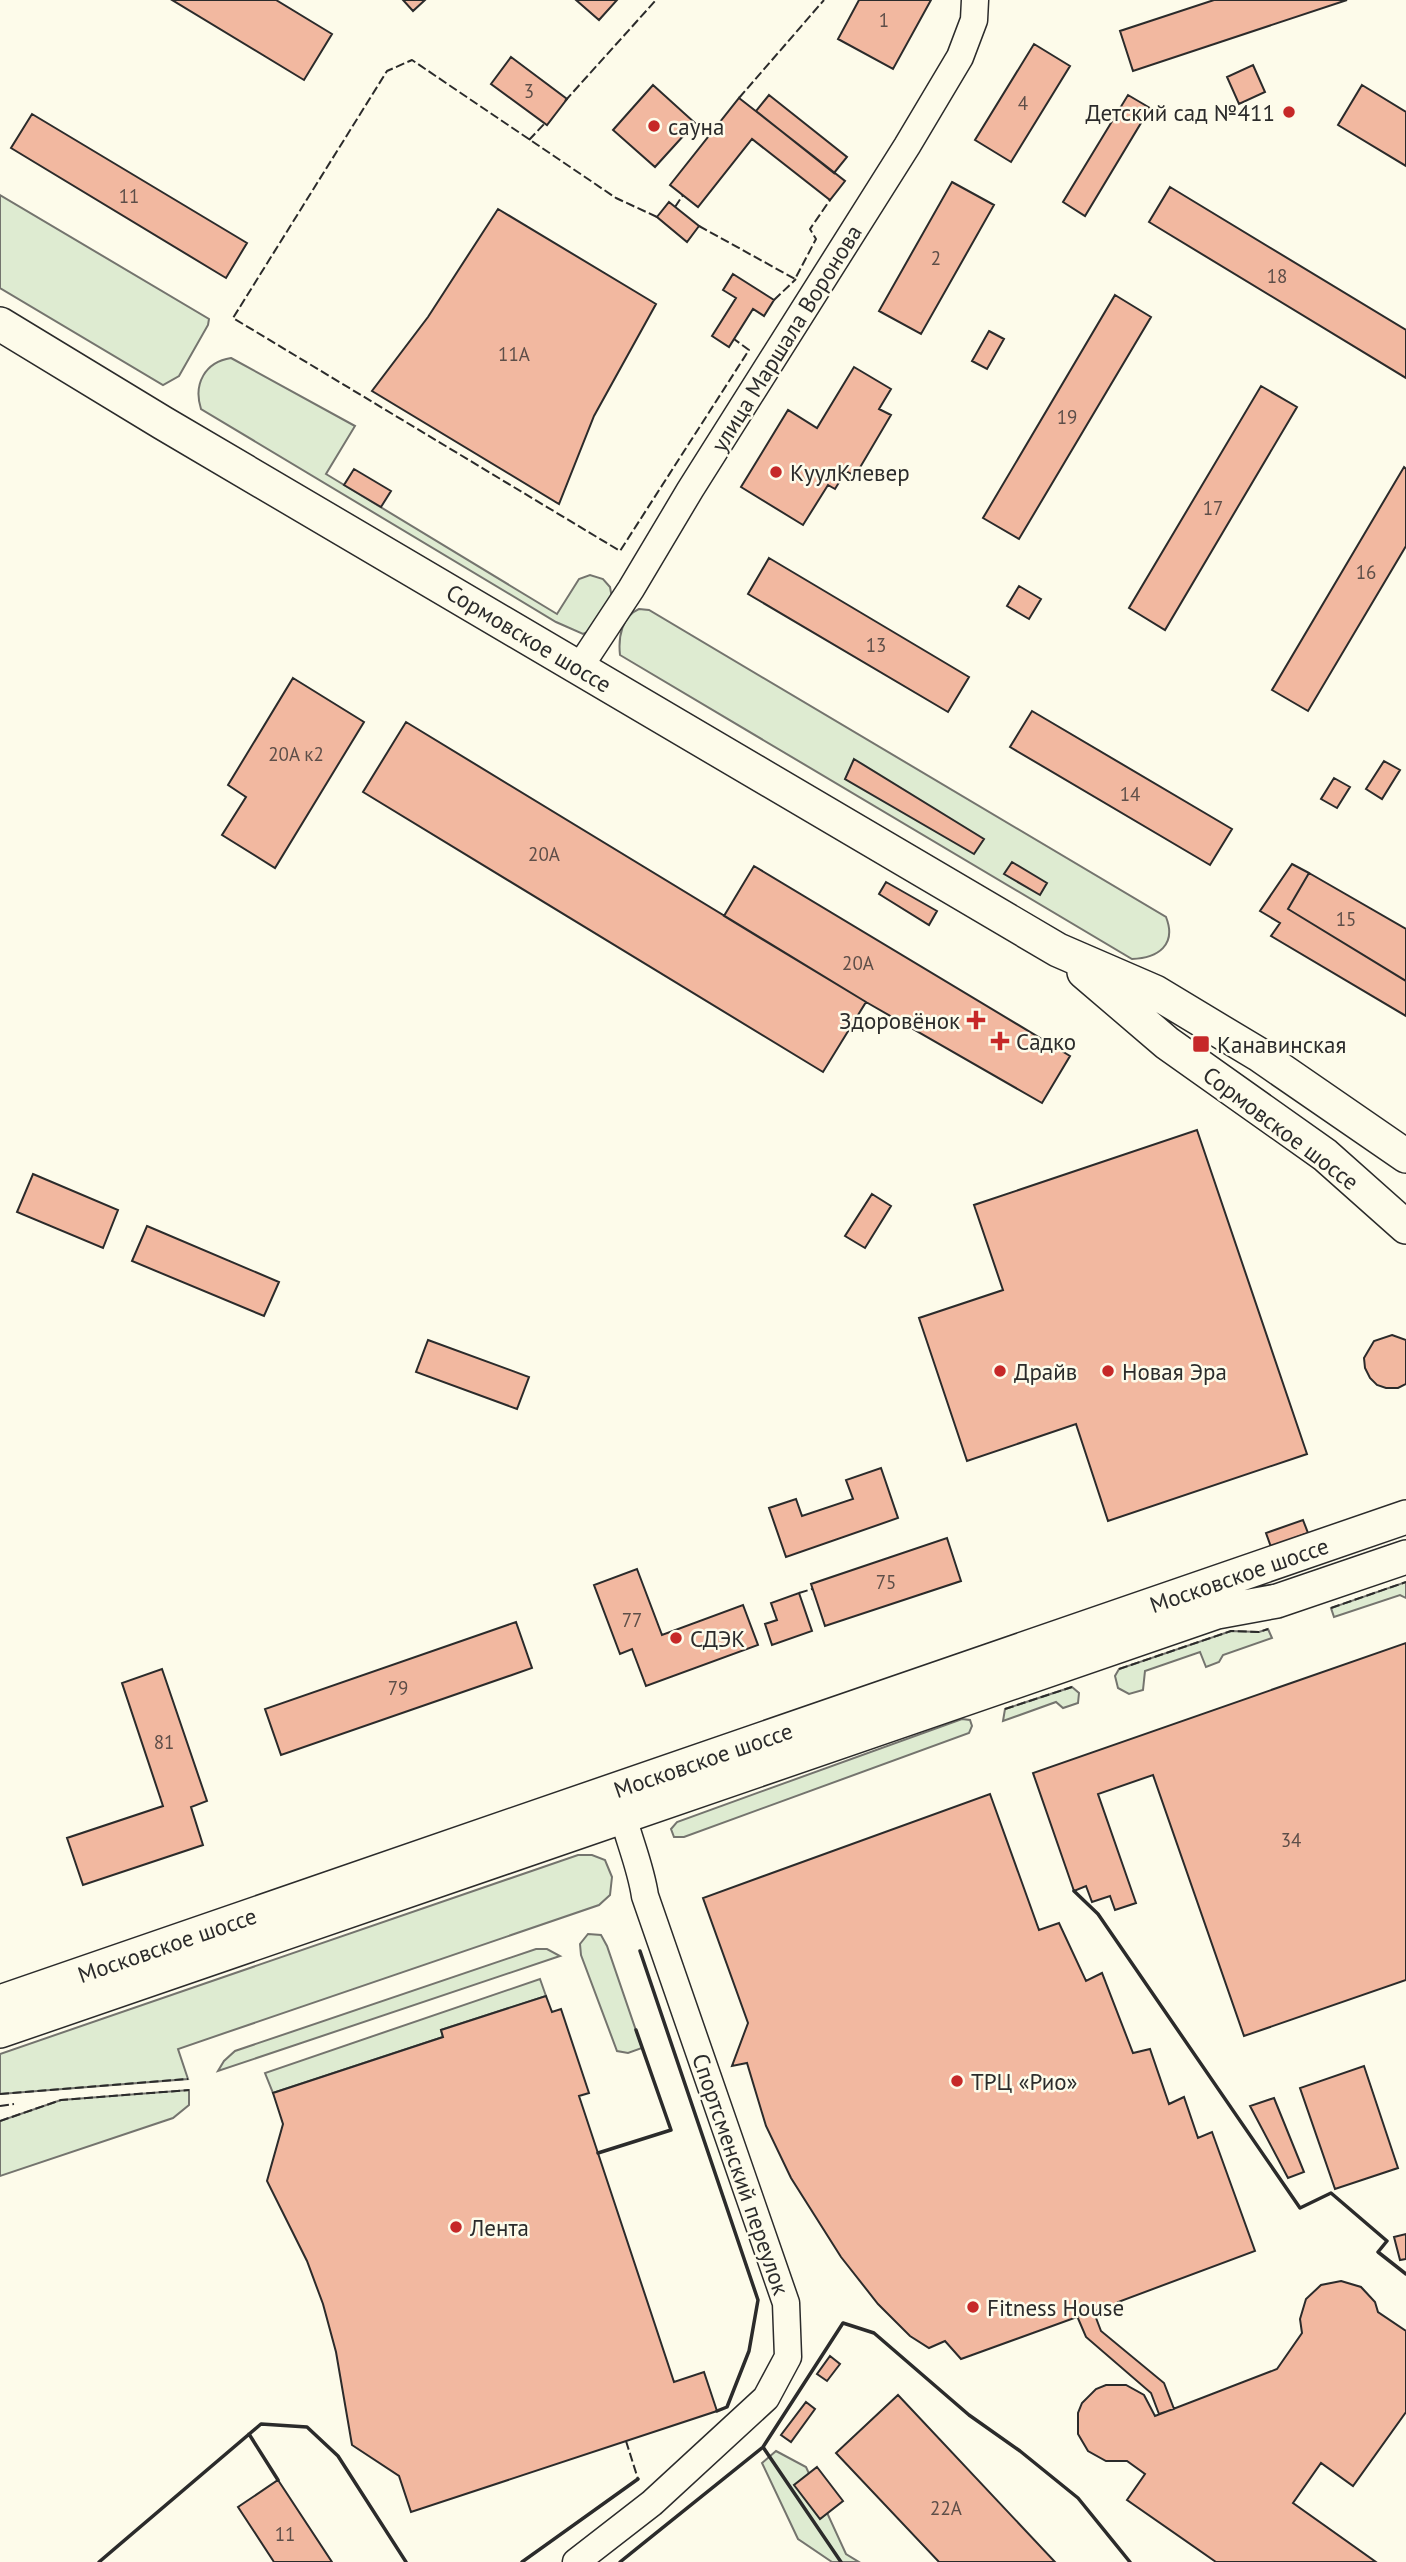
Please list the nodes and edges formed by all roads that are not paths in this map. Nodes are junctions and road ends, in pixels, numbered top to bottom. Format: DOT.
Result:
graph roads {
  1 [pos="975,0"];
  2 [pos="0,324"];
  3 [pos="579,668"];
  4 [pos="1058,950"];
  5 [pos="1406,1156"];
  6 [pos="1406,1227"];
  7 [pos="1406,1517"];
  8 [pos="1406,1557"];
  9 [pos="620,1803"];
  10 [pos="0,2002"];
  11 [pos="0,2031"];
  12 [pos="576,2562"];
  1 -- 3 [label="street, улица Маршала Воронова"];
  2 -- 3 [label="main road, Сормовское шоссе"];
  3 -- 4 [label="main road, Сормовское шоссе"];
  4 -- 5 [label="main road, Сормовское шоссе"];
  4 -- 6 [label="main road, Сормовское шоссе"];
  7 -- 9 [label="main road, Московское шоссе"];
  8 -- 9 [label="main road, Московское шоссе"];
  9 -- 10 [label="main road, Московское шоссе"];
  9 -- 11 [label="main road, Московское шоссе"];
  9 -- 12 [label="street, Спортсменский переулок"];
}
